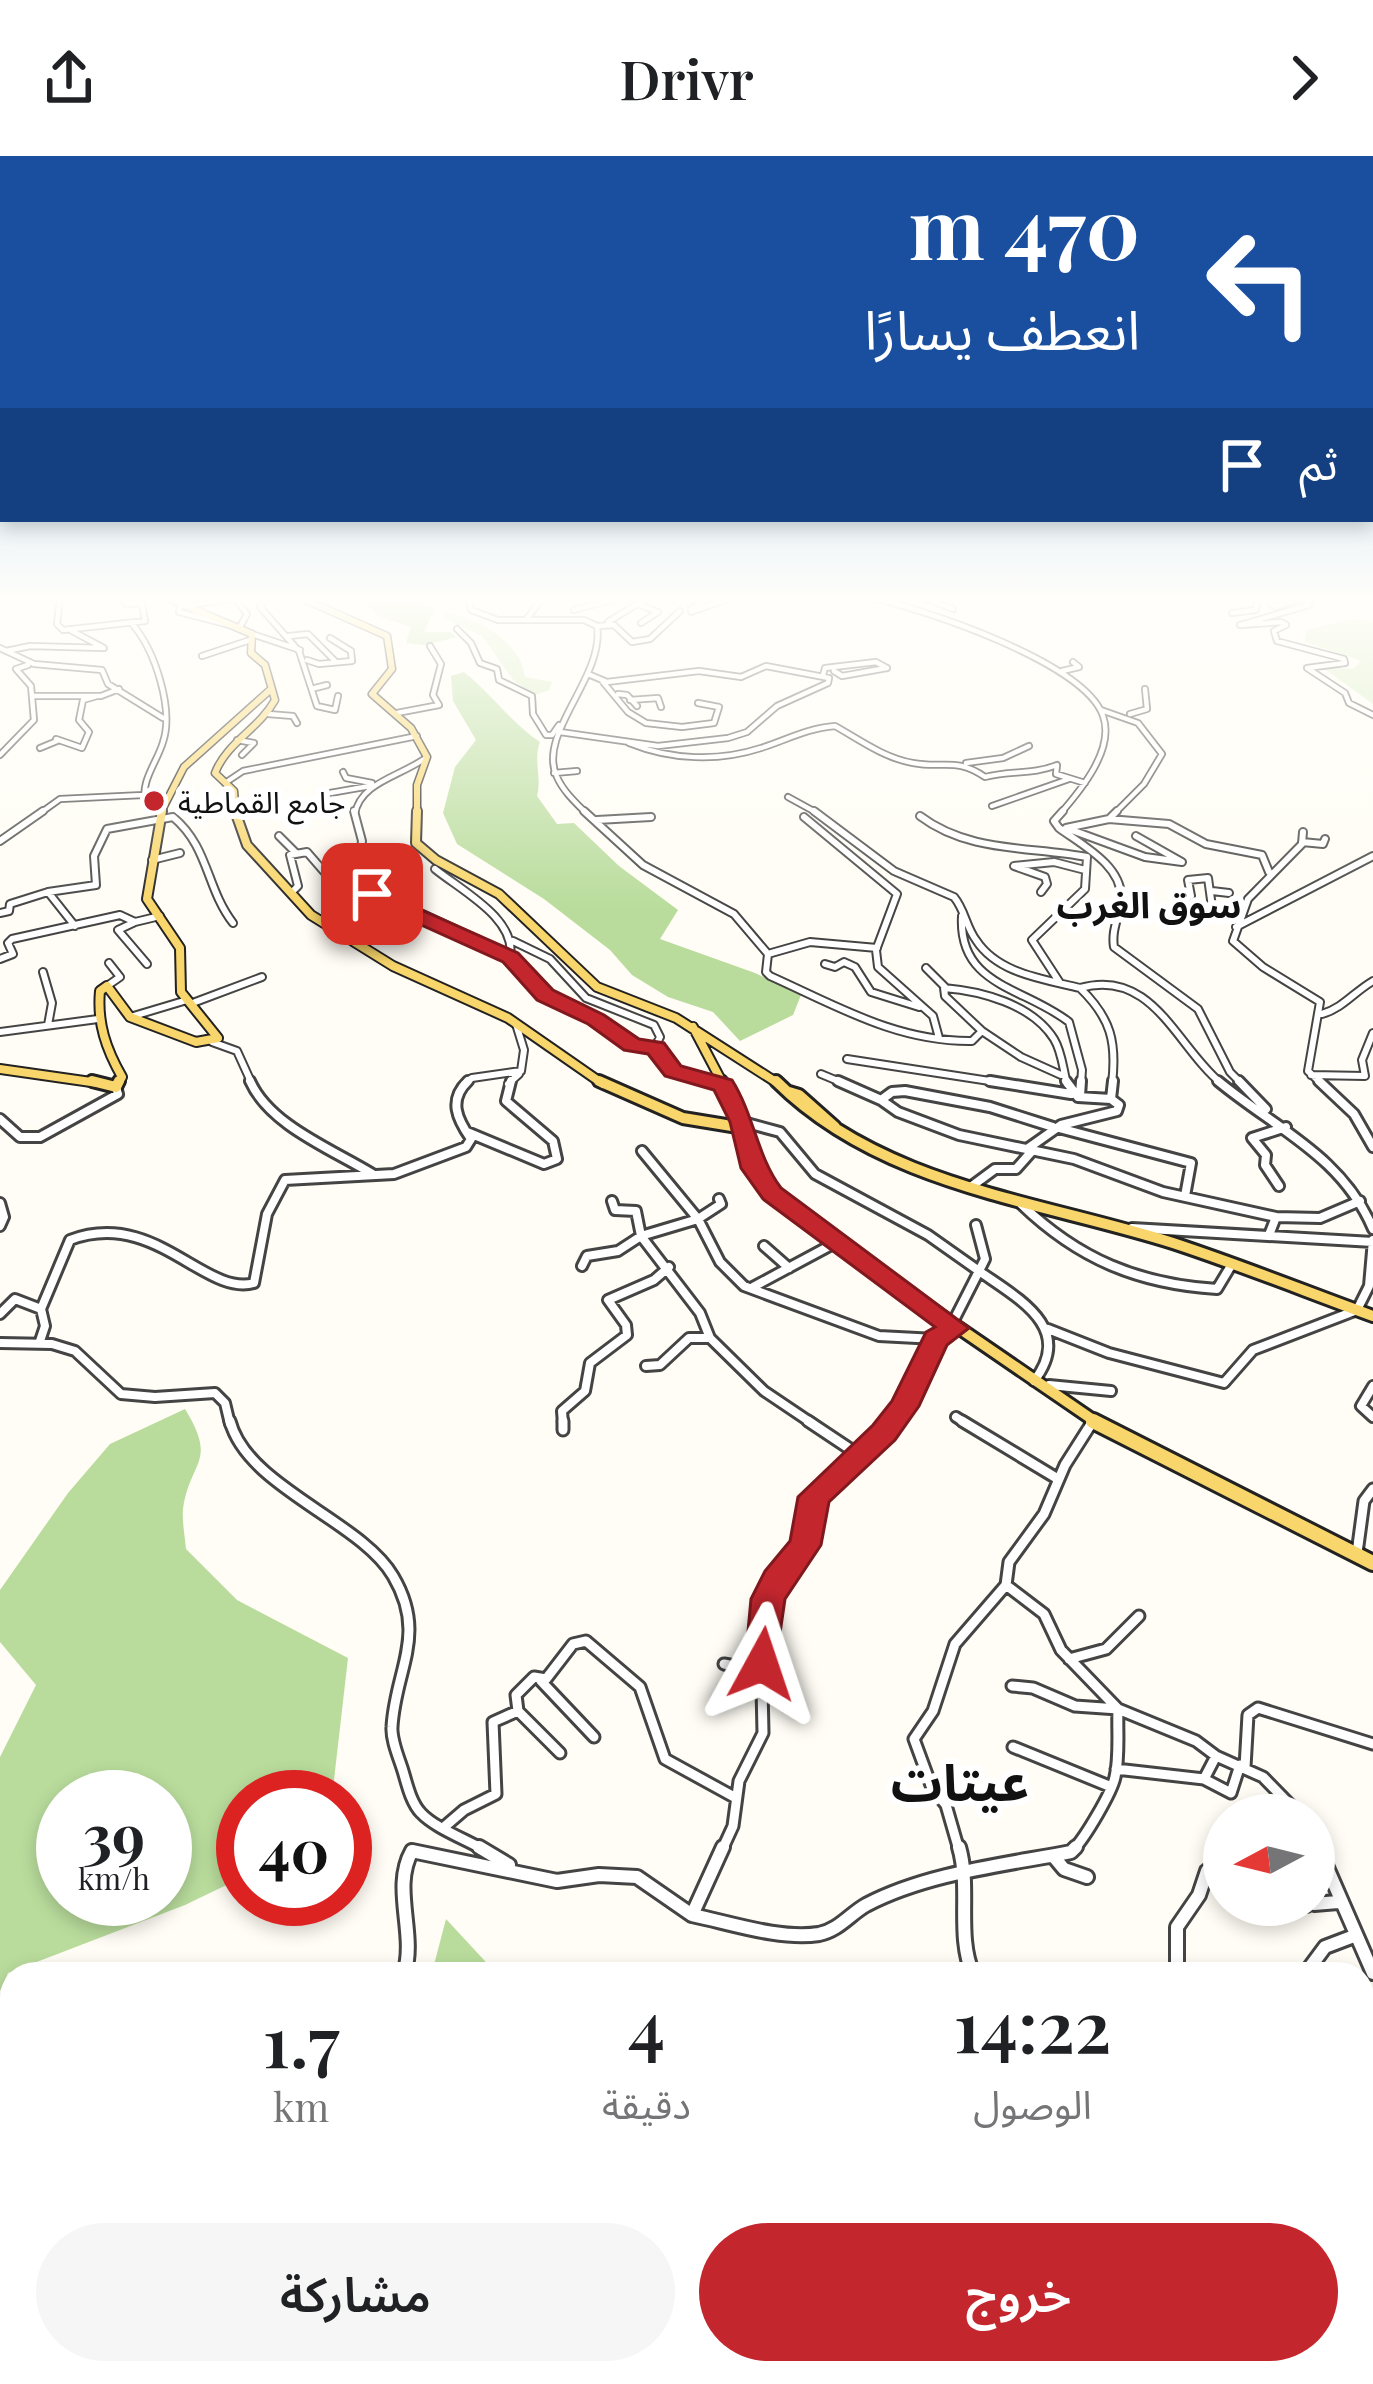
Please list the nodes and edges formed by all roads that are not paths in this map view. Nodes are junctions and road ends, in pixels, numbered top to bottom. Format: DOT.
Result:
graph roads {
  1 [pos="34,701"];
  2 [pos="83,701"];
  3 [pos="137,701"];
  4 [pos="159,701"];
  5 [pos="258,701"];
  6 [pos="273,701"];
  7 [pos="316,701"];
  8 [pos="337,701"];
  9 [pos="382,701"];
  10 [pos="437,701"];
  11 [pos="532,701"];
  12 [pos="575,701"];
  13 [pos="622,701"];
  14 [pos="631,701"];
  15 [pos="659,701"];
  16 [pos="788,701"];
  17 [pos="1095,701"];
  18 [pos="1146,701"];
  19 [pos="698,703"];
  20 [pos="637,706"];
  21 [pos="661,706"];
  22 [pos="1102,710"];
  23 [pos="569,712"];
  24 [pos="397,713"];
  25 [pos="268,714"];
  26 [pos="1128,714"];
  27 [pos="163,718"];
  28 [pos="297,723"];
  29 [pos="560,732"];
  30 [pos="417,736"];
  31 [pos="594,736"];
  32 [pos="237,740"];
  33 [pos="334,743"];
  34 [pos="629,743"];
  35 [pos="585,745"];
  36 [pos="1030,746"];
  37 [pos="40,748"];
  38 [pos="0,754"];
  39 [pos="334,754"];
  40 [pos="242,755"];
  41 [pos="427,757"];
  42 [pos="283,762"];
  43 [pos="965,763"];
  44 [pos="577,771"];
  45 [pos="343,772"];
  46 [pos="554,773"];
  47 [pos="286,774"];
  48 [pos="1069,778"];
  49 [pos="225,783"];
  50 [pos="1085,783"];
  51 [pos="373,785"];
  52 [pos="330,793"];
  53 [pos="143,795"];
  54 [pos="103,797"];
  55 [pos="788,797"];
  56 [pos="44,799"];
  57 [pos="53,804"];
  58 [pos="992,806"];
  59 [pos="90,808"];
  60 [pos="161,808"];
  61 [pos="920,816"];
  62 [pos="651,817"];
  63 [pos="804,817"];
  64 [pos="1109,819"];
  65 [pos="157,820"];
  66 [pos="597,820"];
  67 [pos="1062,828"];
  68 [pos="14,832"];
  69 [pos="1303,832"];
  70 [pos="1314,833"];
  71 [pos="279,836"];
  72 [pos="1136,836"];
  73 [pos="1325,838"];
  74 [pos="1,840"];
  75 [pos="16,842"];
  76 [pos="1306,842"];
  77 [pos="295,852"];
  78 [pos="180,854"];
  79 [pos="1090,856"];
  80 [pos="1373,856"];
  81 [pos="152,860"];
  82 [pos="434,869"];
  83 [pos="1085,870"];
  84 [pos="1269,872"];
  85 [pos="356,884"];
  86 [pos="1221,884"];
  87 [pos="1211,887"];
  88 [pos="48,892"];
  89 [pos="1041,892"];
  90 [pos="291,893"];
  91 [pos="1229,893"];
  92 [pos="1191,896"];
  93 [pos="0,913"];
  94 [pos="1240,914"];
  95 [pos="962,915"];
  96 [pos="160,916"];
  97 [pos="135,922"];
  98 [pos="232,923"];
  99 [pos="75,926"];
  100 [pos="1234,929"];
  101 [pos="513,940"];
  102 [pos="1110,940"];
  103 [pos="1124,946"];
  104 [pos="877,948"];
  105 [pos="768,954"];
  106 [pos="510,957"];
  107 [pos="0,959"];
  108 [pos="109,963"];
  109 [pos="147,964"];
  110 [pos="825,964"];
  111 [pos="575,968"];
  112 [pos="926,968"];
  113 [pos="43,972"];
  114 [pos="262,977"];
  115 [pos="1373,981"];
  116 [pos="572,983"];
  117 [pos="1060,983"];
  118 [pos="107,986"];
  119 [pos="946,988"];
  120 [pos="1081,988"];
  121 [pos="188,1002"];
  122 [pos="926,1010"];
  123 [pos="1321,1014"];
  124 [pos="130,1017"];
  125 [pos="98,1019"];
  126 [pos="516,1024"];
  127 [pos="48,1025"];
  128 [pos="693,1027"];
  129 [pos="982,1031"];
  130 [pos="0,1032"];
  131 [pos="1373,1033"];
  132 [pos="939,1038"];
  133 [pos="212,1042"];
  134 [pos="656,1048"];
  135 [pos="847,1059"];
  136 [pos="0,1069"];
  137 [pos="521,1072"];
  138 [pos="821,1074"];
  139 [pos="1060,1075"];
  140 [pos="1309,1075"];
  141 [pos="1235,1078"];
  142 [pos="1221,1084"];
  143 [pos="723,1085"];
  144 [pos="116,1087"];
  145 [pos="1076,1095"];
  146 [pos="1112,1099"];
  147 [pos="881,1100"];
  148 [pos="1275,1118"];
  149 [pos="0,1119"];
  150 [pos="743,1125"];
  151 [pos="1287,1126"];
  152 [pos="1056,1127"];
  153 [pos="465,1132"];
  154 [pos="1373,1147"];
  155 [pos="1029,1150"];
  156 [pos="642,1151"];
  157 [pos="375,1176"];
  158 [pos="972,1186"];
  159 [pos="1279,1186"];
  160 [pos="1186,1196"];
  161 [pos="719,1199"];
  162 [pos="612,1201"];
  163 [pos="1360,1201"];
  164 [pos="0,1203"];
  165 [pos="1019,1203"];
  166 [pos="1371,1215"];
  167 [pos="1276,1217"];
  168 [pos="698,1219"];
  169 [pos="976,1225"];
  170 [pos="0,1226"];
  171 [pos="1124,1228"];
  172 [pos="1373,1229"];
  173 [pos="1268,1235"];
  174 [pos="641,1236"];
  175 [pos="1373,1242"];
  176 [pos="835,1243"];
  177 [pos="764,1246"];
  178 [pos="1232,1264"];
  179 [pos="582,1265"];
  180 [pos="669,1267"];
  181 [pos="789,1268"];
  182 [pos="979,1271"];
  183 [pos="752,1288"];
  184 [pos="41,1309"];
  185 [pos="1357,1310"];
  186 [pos="0,1314"];
  187 [pos="1373,1316"];
  188 [pos="953,1327"];
  189 [pos="1048,1329"];
  190 [pos="710,1338"];
  191 [pos="936,1339"];
  192 [pos="40,1341"];
  193 [pos="0,1343"];
  194 [pos="646,1366"];
  195 [pos="1035,1380"];
  196 [pos="1373,1386"];
  197 [pos="1111,1391"];
  198 [pos="956,1418"];
  199 [pos="1373,1418"];
  200 [pos="1093,1421"];
  201 [pos="563,1430"];
  202 [pos="859,1455"];
  203 [pos="1058,1479"];
  204 [pos="1373,1489"];
  205 [pos="1357,1555"];
  206 [pos="1373,1563"];
  207 [pos="1006,1585"];
  208 [pos="1139,1616"];
  209 [pos="1068,1659"];
  210 [pos="724,1664"];
  211 [pos="763,1671"];
  212 [pos="541,1681"];
  213 [pos="1012,1686"];
  214 [pos="1118,1709"];
  215 [pos="518,1711"];
  216 [pos="594,1737"];
  217 [pos="1373,1744"];
  218 [pos="1013,1747"];
  219 [pos="560,1753"];
  220 [pos="1216,1756"];
  221 [pos="1242,1766"];
  222 [pos="1116,1769"];
  223 [pos="1204,1779"];
  224 [pos="1108,1786"];
  225 [pos="1280,1794"];
  226 [pos="736,1798"];
  227 [pos="442,1828"];
  228 [pos="1054,1857"];
  229 [pos="516,1870"];
  230 [pos="966,1872"];
  231 [pos="1087,1877"];
  232 [pos="1203,1883"];
  233 [pos="1335,1894"];
  234 [pos="1335,1902"];
  235 [pos="1338,1902"];
  236 [pos="692,1915"];
  237 [pos="1354,1936"];
  238 [pos="407,1962"];
  239 [pos="968,1962"];
  240 [pos="1177,1962"];
  241 [pos="1314,1962"];
  242 [pos="1367,1962"];
  1 -- 38 [label="street"];
  2 -- 37 [label="street"];
  3 -- 27 [label="street"];
  4 -- 27 [label="street"];
  5 -- 60 [label="main road"];
  6 -- 25 [label="main road"];
  7 -- 8 [label="street"];
  9 -- 24 [label="main road"];
  10 -- 24 [label="street"];
  11 -- 23 [label="street"];
  12 -- 23 [label="street"];
  13 -- 19 [label="street"];
  14 -- 20 [label="street"];
  15 -- 21 [label="street"];
  16 -- 34 [label="street"];
  17 -- 22 [label="street"];
  18 -- 26 [label="street"];
  22 -- 26 [label="street"];
  22 -- 50 [label="street"];
  23 -- 29 [label="street"];
  24 -- 30 [label="main road"];
  25 -- 28 [label="street"];
  25 -- 32 [label="main road"];
  26 -- 64 [label="street"];
  27 -- 53 [label="street"];
  29 -- 31 [label="street"];
  29 -- 46 [label="street"];
  30 -- 39 [label="street"];
  30 -- 41 [label="main road"];
  31 -- 34 [label="street"];
  31 -- 35 [label="street"];
  32 -- 40 [label="street"];
  32 -- 49 [label="main road"];
  33 -- 39 [label="street"];
  34 -- 43 [label="street"];
  36 -- 43 [label="street"];
  39 -- 42 [label="street"];
  41 -- 51 [label="street"];
  41 -- 111 [label="main road"];
  42 -- 47 [label="street"];
  42 -- 49 [label="street"];
  43 -- 48 [label="street"];
  44 -- 46 [label="street"];
  45 -- 51 [label="street"];
  46 -- 66 [label="street"];
  48 -- 50 [label="street"];
  48 -- 58 [label="street"];
  49 -- 90 [label="main road"];
  50 -- 67 [label="street"];
  51 -- 52 [label="street"];
  51 -- 85 [label="street"];
  53 -- 54 [label="street"];
  53 -- 60 [label="street"];
  54 -- 57 [label="street"];
  54 -- 59 [label="street"];
  55 -- 95 [label="street"];
  56 -- 57 [label="street"];
  57 -- 68 [label="street"];
  60 -- 65 [label="main road"];
  61 -- 79 [label="street"];
  62 -- 66 [label="street"];
  63 -- 104 [label="street"];
  64 -- 67 [label="street"];
  64 -- 84 [label="street"];
  65 -- 81 [label="main road"];
  65 -- 88 [label="street"];
  65 -- 98 [label="street"];
  66 -- 105 [label="street"];
  67 -- 72 [label="street"];
  67 -- 79 [label="street"];
  68 -- 74 [label="street"];
  68 -- 75 [label="street"];
  69 -- 76 [label="street"];
  70 -- 76 [label="street"];
  71 -- 77 [label="street"];
  73 -- 76 [label="street"];
  76 -- 84 [label="street"];
  77 -- 85 [label="street"];
  77 -- 90 [label="street"];
  78 -- 81 [label="street"];
  79 -- 83 [label="street"];
  79 -- 102 [label="street"];
  80 -- 100 [label="street"];
  81 -- 96 [label="main road"];
  82 -- 101 [label="street"];
  83 -- 89 [label="street"];
  83 -- 117 [label="street"];
  84 -- 94 [label="street"];
  85 -- 106 [label="street"];
  86 -- 87 [label="street"];
  87 -- 91 [label="street"];
  87 -- 92 [label="street"];
  87 -- 94 [label="street"];
  88 -- 93 [label="street"];
  88 -- 99 [label="street"];
  90 -- 126 [label="main road"];
  94 -- 100 [label="street"];
  95 -- 117 [label="street"];
  95 -- 145 [label="street"];
  96 -- 97 [label="street"];
  96 -- 121 [label="main road"];
  97 -- 99 [label="street"];
  97 -- 109 [label="street"];
  99 -- 107 [label="street"];
  100 -- 123 [label="street"];
  101 -- 106 [label="street"];
  101 -- 116 [label="street"];
  102 -- 103 [label="street"];
  102 -- 141 [label="street"];
  104 -- 105 [label="street"];
  104 -- 122 [label="street"];
  105 -- 132 [label="street"];
  106 -- 134 [label="street"];
  108 -- 118 [label="street"];
  110 -- 122 [label="street"];
  111 -- 116 [label="street"];
  111 -- 128 [label="main road"];
  112 -- 119 [label="street"];
  113 -- 127 [label="street"];
  114 -- 121 [label="street"];
  115 -- 123 [label="street"];
  116 -- 134 [label="street"];
  117 -- 120 [label="street"];
  118 -- 124 [label="main road"];
  118 -- 125 [label="main road"];
  119 -- 129 [label="street"];
  119 -- 139 [label="street"];
  120 -- 142 [label="street"];
  120 -- 146 [label="street"];
  121 -- 124 [label="street"];
  121 -- 133 [label="main road"];
  122 -- 132 [label="street"];
  123 -- 140 [label="street"];
  124 -- 133 [label="main road"];
  125 -- 127 [label="street"];
  125 -- 144 [label="main road"];
  126 -- 137 [label="street"];
  126 -- 150 [label="main road"];
  127 -- 130 [label="street"];
  128 -- 143 [label="main road"];
  128 -- 158 [label="main road"];
  129 -- 132 [label="street"];
  129 -- 139 [label="street"];
  131 -- 140 [label="street"];
  133 -- 157 [label="street"];
  134 -- 143 [label="street"];
  135 -- 145 [label="street"];
  136 -- 144 [label="main road"];
  137 -- 153 [label="street"];
  137 -- 153 [label="street"];
  138 -- 147 [label="street"];
  139 -- 145 [label="street"];
  140 -- 154 [label="street"];
  141 -- 142 [label="street"];
  141 -- 148 [label="street"];
  142 -- 148 [label="street"];
  143 -- 150 [label="main road"];
  144 -- 149 [label="street"];
  145 -- 146 [label="street"];
  146 -- 152 [label="street"];
  147 -- 152 [label="street"];
  147 -- 155 [label="street"];
  148 -- 151 [label="street"];
  150 -- 176 [label="main road"];
  150 -- 182 [label="street"];
  151 -- 159 [label="street"];
  151 -- 163 [label="street"];
  152 -- 155 [label="street"];
  152 -- 160 [label="street"];
  153 -- 157 [label="street"];
  155 -- 158 [label="street"];
  155 -- 160 [label="street"];
  156 -- 168 [label="street"];
  157 -- 184 [label="street"];
  158 -- 165 [label="main road"];
  160 -- 167 [label="street"];
  161 -- 168 [label="street"];
  162 -- 174 [label="street"];
  163 -- 166 [label="street"];
  163 -- 167 [label="street"];
  164 -- 170 [label="street"];
  165 -- 171 [label="main road"];
  165 -- 178 [label="street"];
  166 -- 172 [label="street"];
  167 -- 173 [label="street"];
  168 -- 174 [label="street"];
  168 -- 183 [label="street"];
  169 -- 182 [label="street"];
  171 -- 173 [label="street"];
  171 -- 178 [label="main road"];
  173 -- 175 [label="street"];
  174 -- 179 [label="street"];
  174 -- 180 [label="street"];
  175 -- 185 [label="street"];
  176 -- 181 [label="street"];
  176 -- 188 [label="main road"];
  177 -- 181 [label="street"];
  178 -- 185 [label="main road"];
  180 -- 190 [label="street"];
  180 -- 201 [label="street"];
  181 -- 183 [label="street"];
  182 -- 188 [label="street"];
  182 -- 189 [label="street"];
  183 -- 191 [label="street"];
  184 -- 186 [label="street"];
  184 -- 192 [label="street"];
  185 -- 187 [label="main road"];
  185 -- 189 [label="street"];
  188 -- 191 [label="street"];
  188 -- 195 [label="main road"];
  189 -- 195 [label="street"];
  190 -- 194 [label="street"];
  190 -- 202 [label="street"];
  191 -- 202 [label="street"];
  192 -- 193 [label="street"];
  192 -- 227 [label="street"];
  195 -- 197 [label="street"];
  195 -- 200 [label="main road"];
  196 -- 199 [label="street"];
  198 -- 203 [label="street"];
  200 -- 203 [label="street"];
  200 -- 205 [label="main road"];
  202 -- 211 [label="street"];
  203 -- 207 [label="street"];
  204 -- 205 [label="street"];
  205 -- 206 [label="main road"];
  207 -- 209 [label="street"];
  207 -- 230 [label="street"];
  208 -- 209 [label="street"];
  209 -- 214 [label="street"];
  210 -- 211 [label="street"];
  211 -- 226 [label="street"];
  212 -- 215 [label="street"];
  212 -- 216 [label="street"];
  212 -- 226 [label="street"];
  213 -- 214 [label="street"];
  214 -- 220 [label="street"];
  214 -- 222 [label="street"];
  215 -- 219 [label="street"];
  215 -- 227 [label="street"];
  217 -- 221 [label="street"];
  218 -- 224 [label="street"];
  220 -- 221 [label="street"];
  220 -- 223 [label="street"];
  221 -- 223 [label="street"];
  221 -- 225 [label="street"];
  222 -- 223 [label="street"];
  222 -- 224 [label="street"];
  224 -- 228 [label="street"];
  226 -- 236 [label="street"];
  227 -- 229 [label="street"];
  228 -- 230 [label="street"];
  228 -- 231 [label="street"];
  229 -- 236 [label="street"];
  229 -- 238 [label="street"];
  230 -- 236 [label="street"];
  230 -- 239 [label="street"];
  232 -- 240 [label="street"];
  233 -- 235 [label="street"];
  234 -- 235 [label="street"];
  235 -- 237 [label="street"];
  237 -- 241 [label="street"];
  237 -- 242 [label="street"];
}
